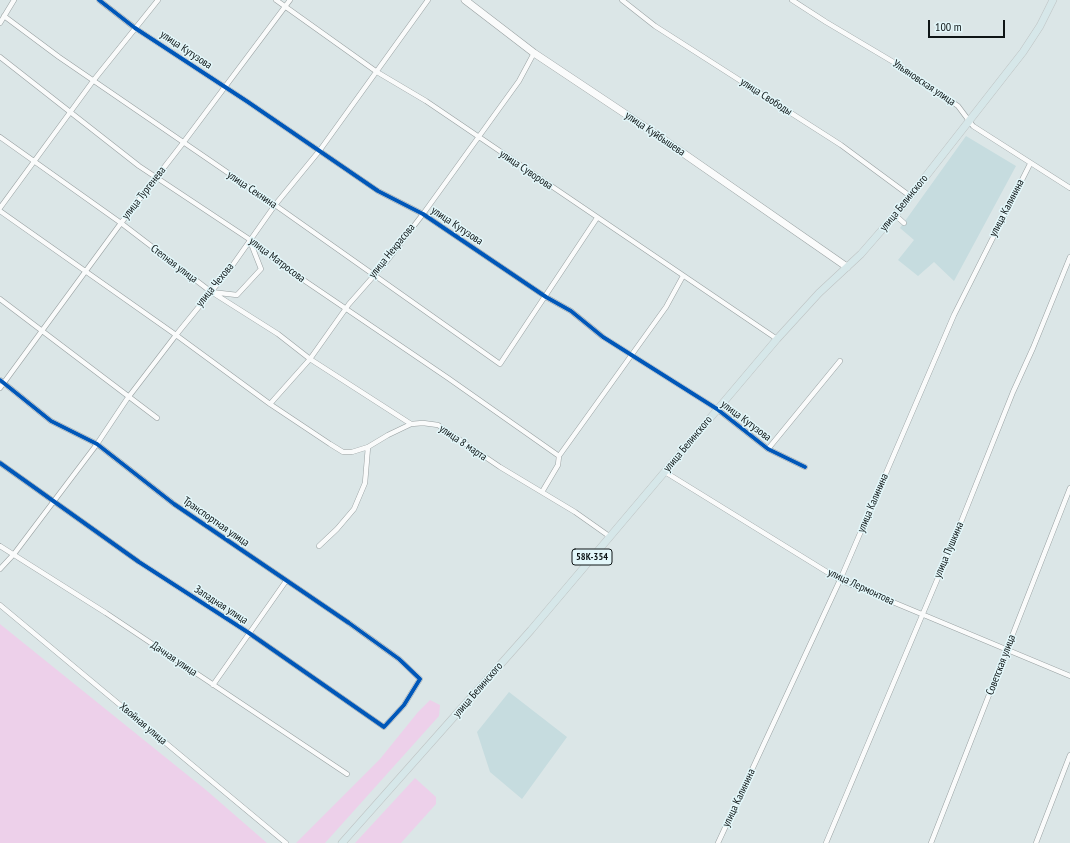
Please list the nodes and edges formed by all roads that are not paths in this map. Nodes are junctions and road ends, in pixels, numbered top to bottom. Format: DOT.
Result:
graph roads {
  1 [pos="14,0"];
  2 [pos="99,0"];
  3 [pos="158,0"];
  4 [pos="276,0"];
  5 [pos="290,0"];
  6 [pos="428,0"];
  7 [pos="465,0"];
  8 [pos="622,0"];
  9 [pos="792,0"];
  10 [pos="1053,0"];
  11 [pos="285,6"];
  12 [pos="4,16"];
  13 [pos="0,23"];
  14 [pos="135,28"];
  15 [pos="534,53"];
  16 [pos="0,57"];
  17 [pos="377,72"];
  18 [pos="94,80"];
  19 [pos="226,87"];
  20 [pos="72,112"];
  21 [pos="969,121"];
  22 [pos="477,136"];
  23 [pos="0,137"];
  24 [pos="183,143"];
  25 [pos="320,150"];
  26 [pos="34,160"];
  27 [pos="1030,164"];
  28 [pos="156,177"];
  29 [pos="1070,188"];
  30 [pos="910,196"];
  31 [pos="274,204"];
  32 [pos="0,210"];
  33 [pos="423,214"];
  34 [pos="895,215"];
  35 [pos="597,218"];
  36 [pos="121,223"];
  37 [pos="904,223"];
  38 [pos="250,239"];
  39 [pos="1070,257"];
  40 [pos="847,267"];
  41 [pos="86,272"];
  42 [pos="373,276"];
  43 [pos="683,276"];
  44 [pos="210,292"];
  45 [pos="546,297"];
  46 [pos="0,299"];
  47 [pos="345,310"];
  48 [pos="41,332"];
  49 [pos="176,334"];
  50 [pos="777,339"];
  51 [pos="632,354"];
  52 [pos="310,359"];
  53 [pos="840,361"];
  54 [pos="2,382"];
  55 [pos="0,388"];
  56 [pos="129,396"];
  57 [pos="270,404"];
  58 [pos="717,409"];
  59 [pos="157,418"];
  60 [pos="411,424"];
  61 [pos="97,444"];
  62 [pos="368,447"];
  63 [pos="768,449"];
  64 [pos="559,456"];
  65 [pos="0,463"];
  66 [pos="804,468"];
  67 [pos="665,472"];
  68 [pos="1070,488"];
  69 [pos="542,492"];
  70 [pos="53,502"];
  71 [pos="609,536"];
  72 [pos="0,546"];
  73 [pos="319,546"];
  74 [pos="14,554"];
  75 [pos="0,569"];
  76 [pos="840,580"];
  77 [pos="286,581"];
  78 [pos="0,605"];
  79 [pos="921,614"];
  80 [pos="249,633"];
  81 [pos="1007,650"];
  82 [pos="1070,676"];
  83 [pos="420,679"];
  84 [pos="213,685"];
  85 [pos="1070,755"];
  86 [pos="346,774"];
  87 [pos="286,843"];
  88 [pos="342,843"];
  89 [pos="718,843"];
  90 [pos="826,843"];
  91 [pos="931,843"];
  92 [pos="1036,843"];
  1 -- 12 [label="street"];
  2 -- 14 [label="street, улица Кутузова"];
  3 -- 14 [label="street"];
  4 -- 11 [label="street, улица Суворова"];
  5 -- 11 [label="street, улица Тургенева"];
  6 -- 17 [label="street, улица Чехова"];
  7 -- 15 [label="main road, улица Куйбышева"];
  8 -- 30 [label="street, улица Свободы"];
  9 -- 21 [label="street, Ульяновская улица"];
  10 -- 21 [label="main road, улица Белинского"];
  11 -- 17 [label="street, улица Суворова"];
  11 -- 19 [label="street, улица Тургенева"];
  12 -- 13 [label="street"];
  12 -- 18 [label="street, улица Секнина"];
  14 -- 18 [label="street"];
  14 -- 19 [label="street, улица Кутузова"];
  15 -- 22 [label="street, улица Некрасова"];
  15 -- 40 [label="main road, улица Куйбышева"];
  16 -- 20 [label="street, улица Матросова"];
  17 -- 22 [label="street, улица Суворова"];
  17 -- 25 [label="street, улица Чехова"];
  18 -- 20 [label="street"];
  18 -- 24 [label="street, улица Секнина"];
  19 -- 24 [label="street, улица Тургенева"];
  19 -- 25 [label="street, улица Кутузова"];
  20 -- 26 [label="street"];
  20 -- 28 [label="street, улица Матросова"];
  21 -- 27 [label="street, Ульяновская улица"];
  21 -- 30 [label="main road, улица Белинского"];
  22 -- 33 [label="street, улица Некрасова"];
  22 -- 35 [label="street, улица Суворова"];
  23 -- 26 [label="street, Степная улица"];
  24 -- 28 [label="street, улица Тургенева"];
  24 -- 31 [label="street, улица Секнина"];
  25 -- 31 [label="street, улица Чехова"];
  25 -- 33 [label="street, улица Кутузова"];
  26 -- 32 [label="street"];
  26 -- 36 [label="street, Степная улица"];
  27 -- 29 [label="street, Ульяновская улица"];
  27 -- 76 [label="street, улица Калинина"];
  28 -- 36 [label="street, улица Тургенева"];
  28 -- 38 [label="street, улица Матросова"];
  30 -- 34 [label="main road, улица Белинского"];
  31 -- 38 [label="street, улица Чехова"];
  31 -- 42 [label="street, улица Секнина"];
  32 -- 41 [label="street"];
  33 -- 42 [label="street, улица Некрасова"];
  33 -- 45 [label="street, улица Кутузова"];
  34 -- 37 [label="street"];
  34 -- 40 [label="main road, улица Белинского"];
  35 -- 43 [label="street, улица Суворова"];
  35 -- 45 [label="street"];
  36 -- 41 [label="street, улица Тургенева"];
  36 -- 44 [label="street, Степная улица"];
  38 -- 44 [label="street, улица Чехова"];
  38 -- 44 [label="street"];
  38 -- 47 [label="street, улица Матросова"];
  39 -- 79 [label="street, улица Пушкина"];
  40 -- 50 [label="main road, улица Белинского / 58К-354"];
  41 -- 48 [label="street, улица Тургенева"];
  41 -- 49 [label="street"];
  42 -- 45 [label="street, улица Секнина"];
  42 -- 47 [label="street, улица Некрасова"];
  43 -- 50 [label="street, улица Суворова"];
  43 -- 51 [label="street"];
  44 -- 49 [label="street, улица Чехова"];
  44 -- 52 [label="street, Степная улица"];
  45 -- 51 [label="street, улица Кутузова"];
  46 -- 48 [label="street"];
  47 -- 52 [label="street, улица Некрасова"];
  47 -- 64 [label="street, улица Матросова"];
  48 -- 54 [label="street, улица Тургенева"];
  48 -- 56 [label="street"];
  49 -- 56 [label="street, улица Чехова"];
  49 -- 57 [label="street"];
  50 -- 58 [label="main road, улица Белинского / 58К-354"];
  51 -- 58 [label="street, улица Кутузова"];
  51 -- 64 [label="street"];
  52 -- 57 [label="street, улица Некрасова"];
  52 -- 60 [label="street, Степная улица"];
  53 -- 63 [label="street"];
  54 -- 55 [label="street, улица Тургенева"];
  54 -- 61 [label="street, Транспортная улица"];
  56 -- 59 [label="street"];
  56 -- 61 [label="street, улица Чехова"];
  57 -- 62 [label="street"];
  58 -- 63 [label="street, улица Кутузова"];
  58 -- 67 [label="main road, улица Белинского / 58К-354"];
  60 -- 62 [label="street, улица 8 марта"];
  60 -- 69 [label="street, улица 8 марта"];
  61 -- 70 [label="street, улица Чехова"];
  61 -- 77 [label="street, Транспортная улица"];
  62 -- 73 [label="street"];
  63 -- 66 [label="street, улица Кутузова"];
  64 -- 69 [label="street"];
  65 -- 70 [label="street, Западная улица"];
  67 -- 71 [label="main road, улица Белинского / 58К-354"];
  67 -- 76 [label="street, улица Лермонтова"];
  68 -- 81 [label="street, Советская улица"];
  69 -- 71 [label="street, улица 8 марта"];
  70 -- 74 [label="street, улица Чехова"];
  70 -- 80 [label="street, Западная улица"];
  71 -- 88 [label="main road, улица Белинского / 58К-354"];
  72 -- 74 [label="street, Дачная улица"];
  74 -- 75 [label="street, улица Чехова"];
  74 -- 84 [label="street, Дачная улица"];
  76 -- 79 [label="street, улица Лермонтова"];
  76 -- 89 [label="street, улица Калинина"];
  77 -- 80 [label="street"];
  77 -- 83 [label="street, Транспортная улица"];
  78 -- 87 [label="street, Хвойная улица"];
  79 -- 81 [label="street, улица Лермонтова"];
  79 -- 90 [label="street, улица Пушкина"];
  80 -- 83 [label="street, Западная улица"];
  80 -- 84 [label="street"];
  81 -- 82 [label="street, улица Лермонтова"];
  81 -- 91 [label="street, Советская улица"];
  84 -- 86 [label="street, Дачная улица"];
  85 -- 92 [label="street"];
}
